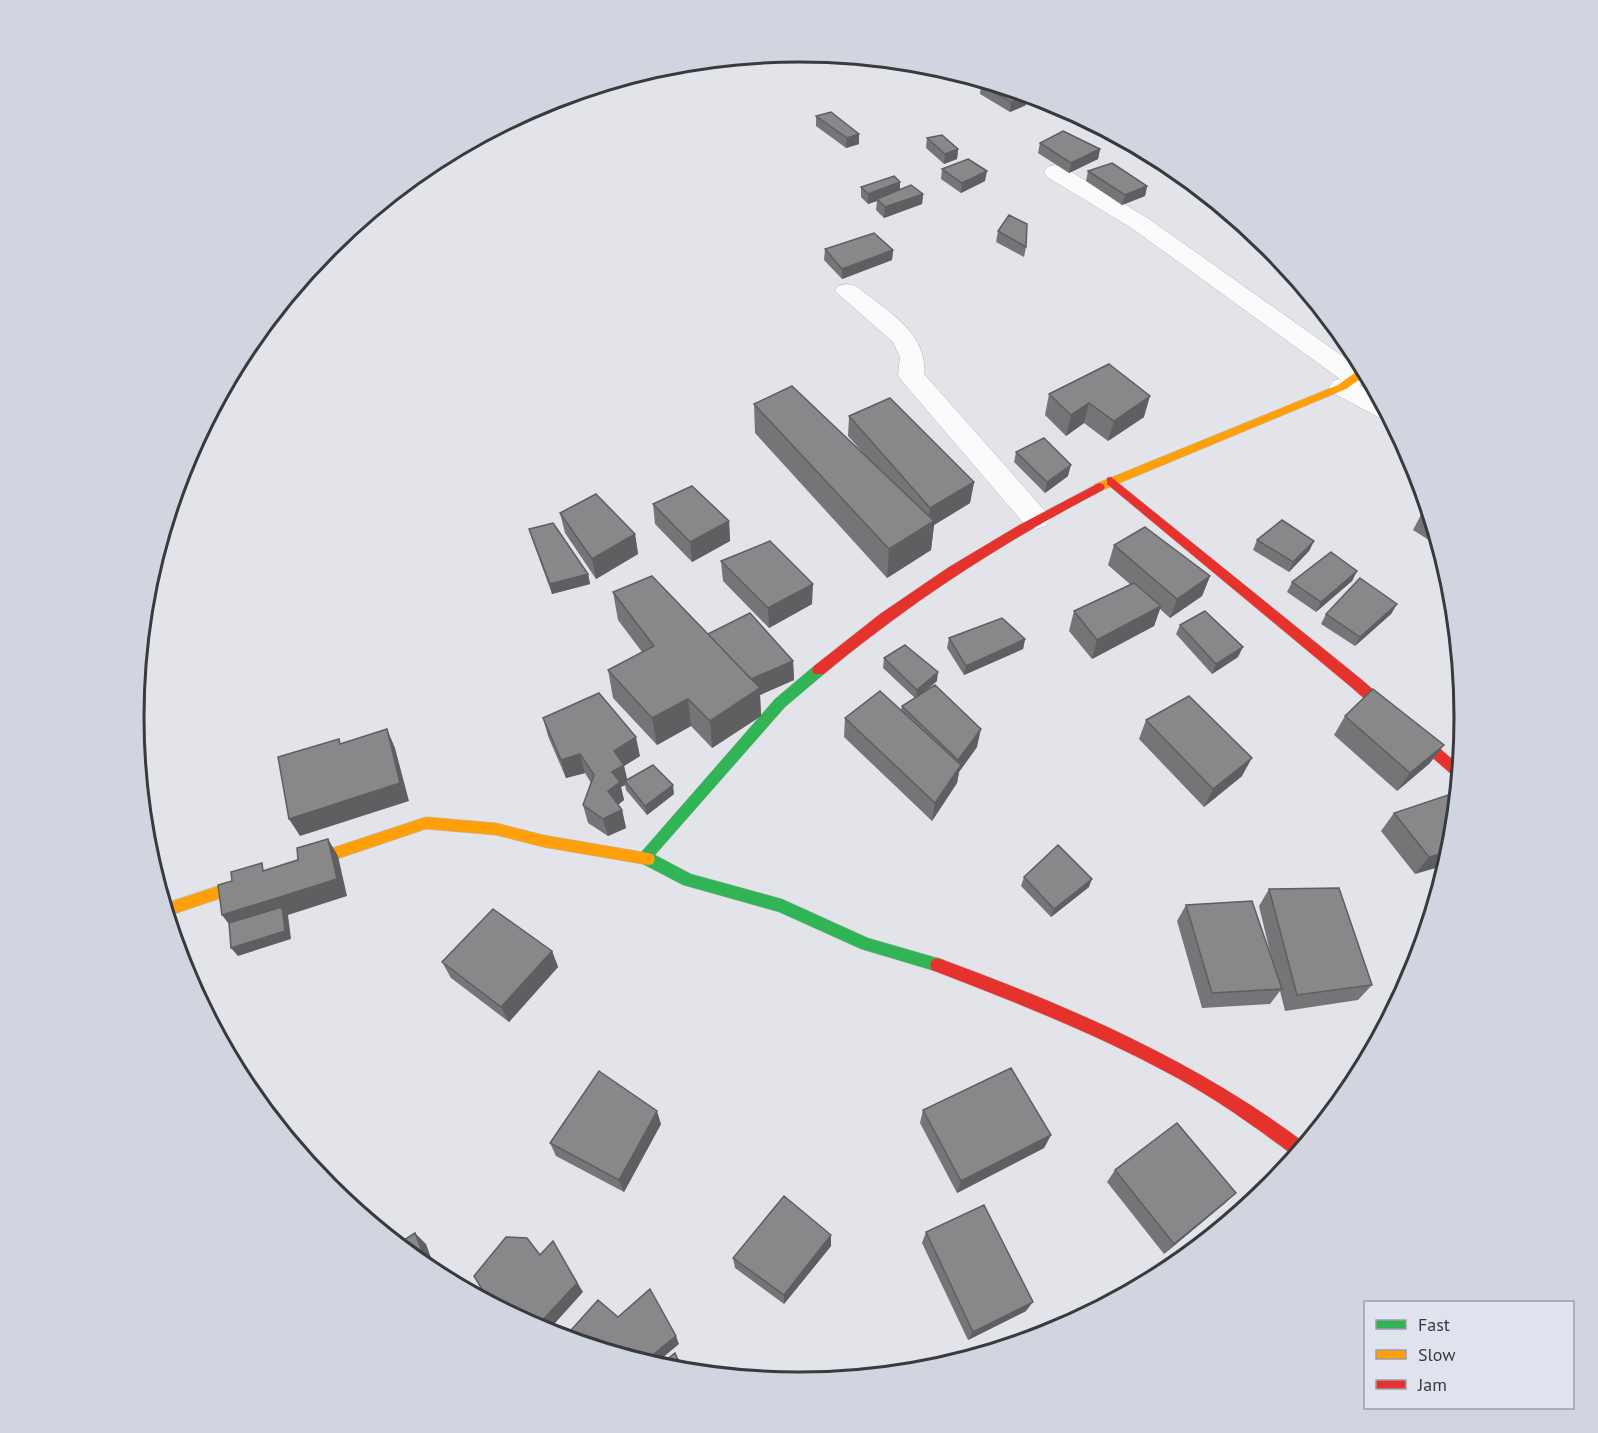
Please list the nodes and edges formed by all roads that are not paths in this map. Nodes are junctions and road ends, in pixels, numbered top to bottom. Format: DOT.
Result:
graph roads {
  1 [pos="1055,172"];
  2 [pos="847,291"];
  3 [pos="1354,378"];
  4 [pos="1367,391"];
  5 [pos="1111,481"];
  6 [pos="1036,519"];
  7 [pos="1452,768"];
  8 [pos="644,857"];
  9 [pos="173,908"];
  10 [pos="1293,1145"];
  1 -- 3 [label="street"];
  2 -- 6 [label="street"];
  3 -- 4 [label="street"];
  3 -- 5 [label="street"];
  5 -- 6 [label="street"];
  5 -- 7 [label="street"];
  6 -- 8 [label="street"];
  8 -- 9 [label="street"];
  8 -- 10 [label="street"];
}
